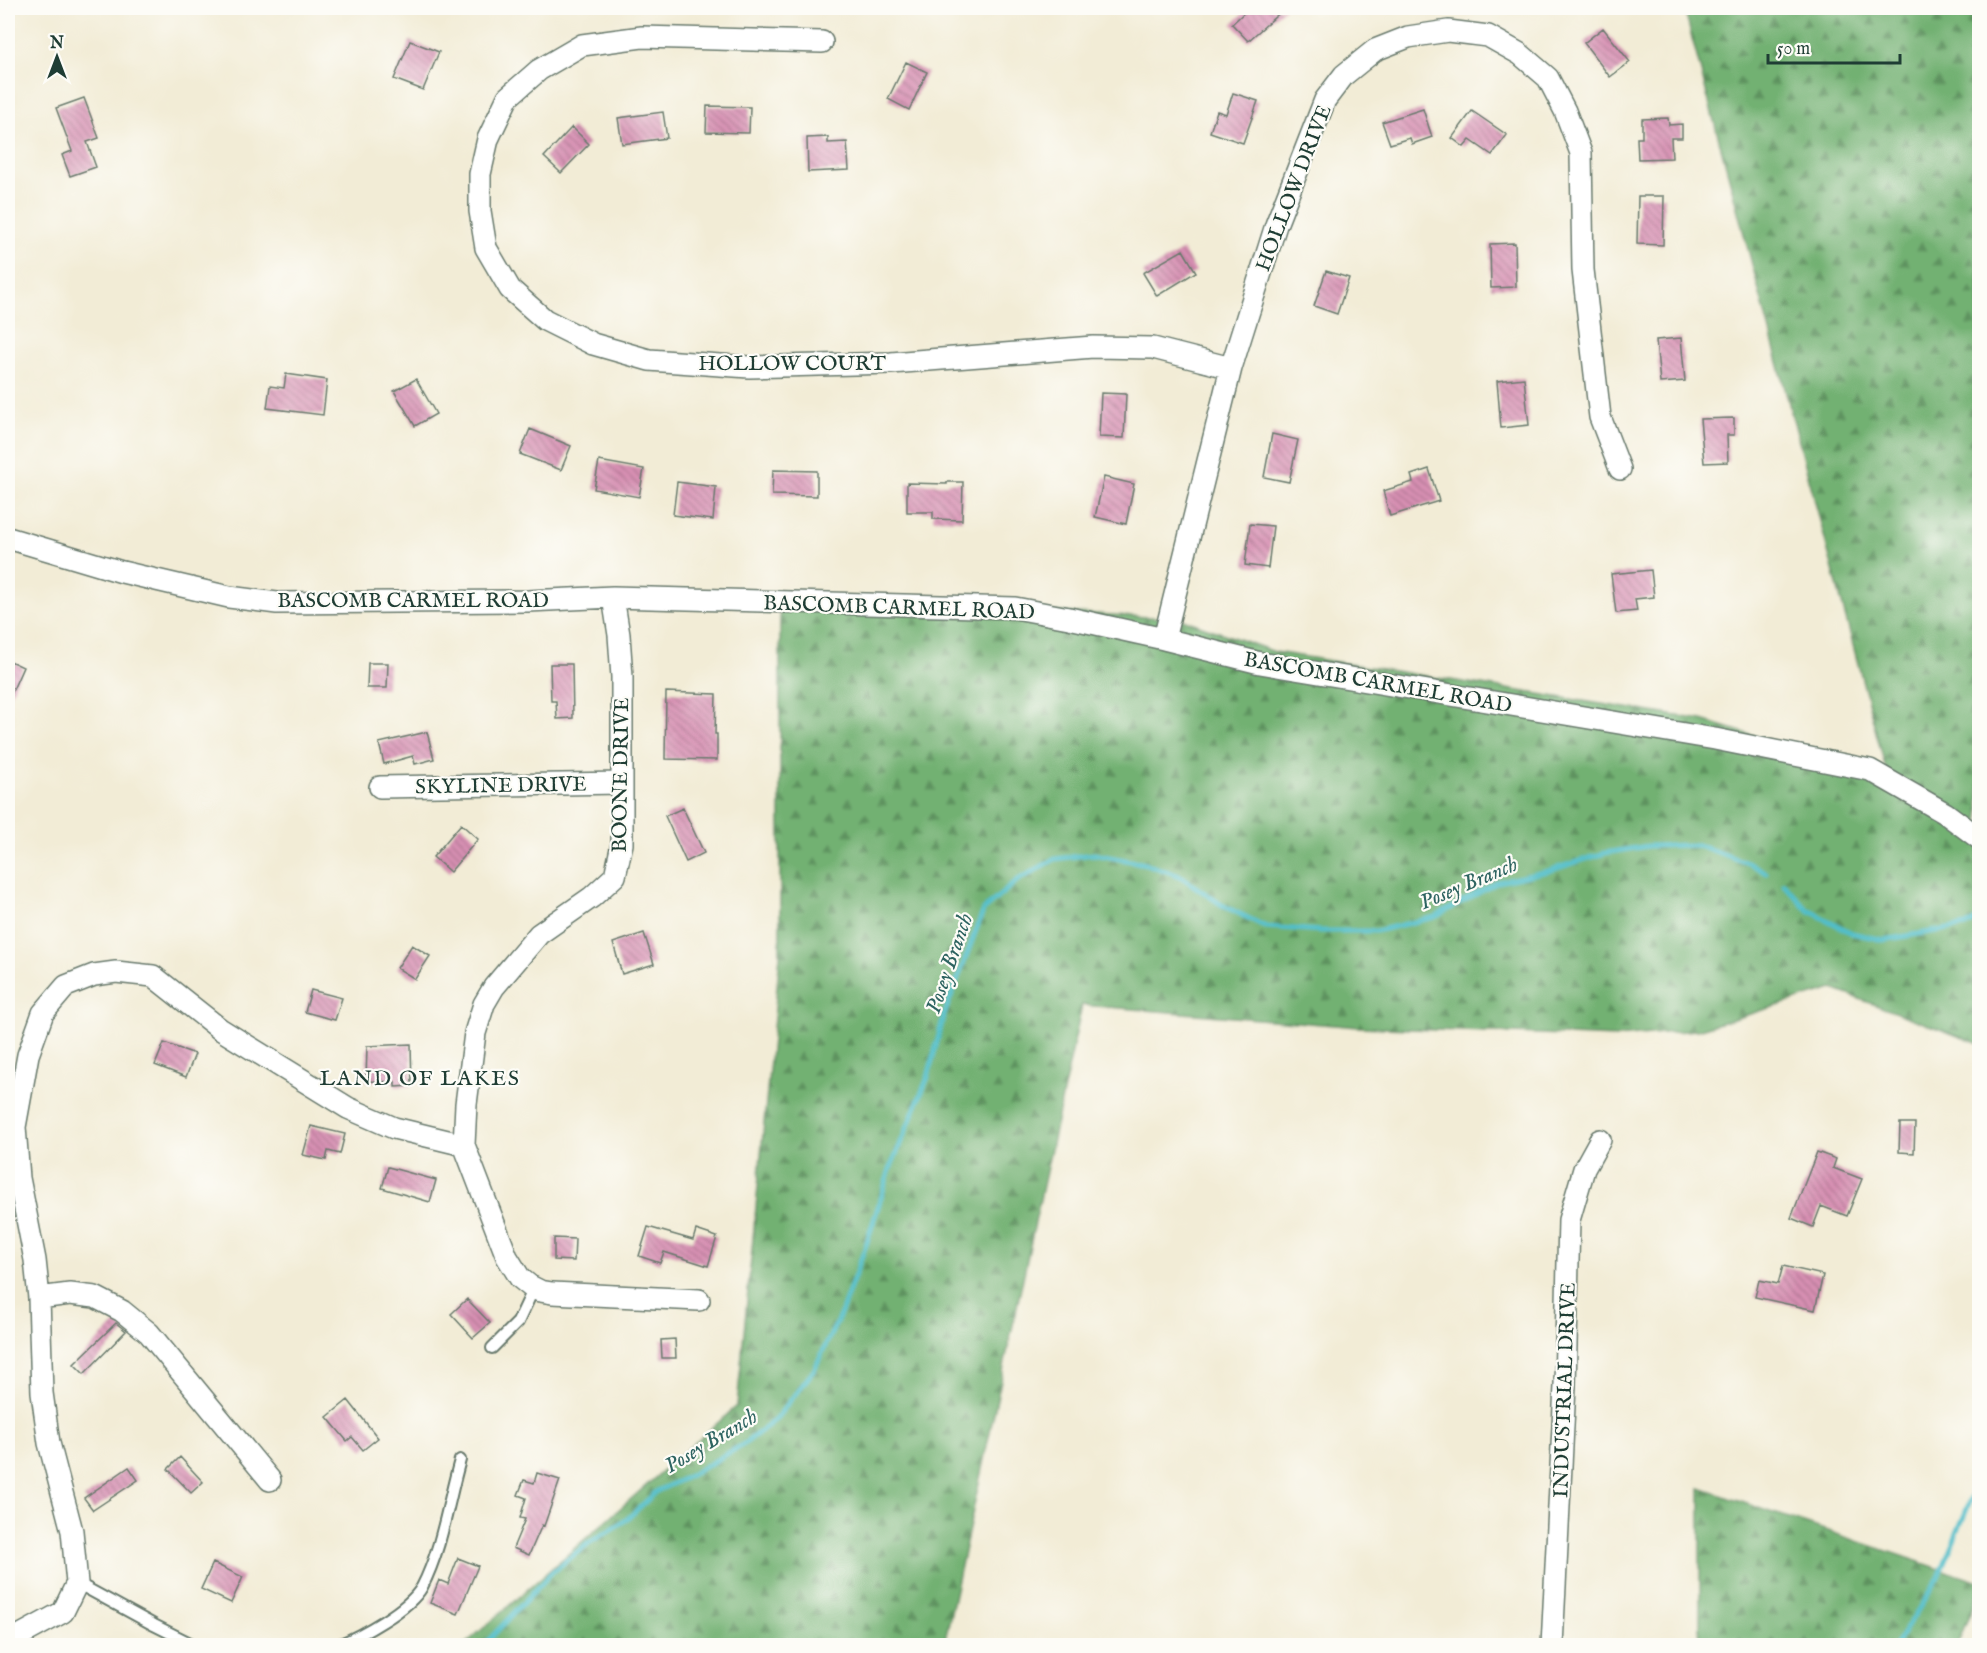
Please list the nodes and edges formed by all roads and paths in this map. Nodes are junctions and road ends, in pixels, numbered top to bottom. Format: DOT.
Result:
graph roads {
  1 [pos="822,42"];
  2 [pos="1232,368"];
  3 [pos="1620,470"];
  4 [pos="8,538"];
  5 [pos="613,597"];
  6 [pos="1164,639"];
  7 [pos="622,783"];
  8 [pos="380,788"];
  9 [pos="1980,839"];
  10 [pos="8,1107"];
  11 [pos="15,1127"];
  12 [pos="1600,1140"];
  13 [pos="464,1145"];
  14 [pos="534,1288"];
  15 [pos="39,1298"];
  16 [pos="699,1300"];
  17 [pos="492,1348"];
  18 [pos="460,1460"];
  19 [pos="270,1480"];
  20 [pos="77,1583"];
  21 [pos="8,1642"];
  22 [pos="196,1646"];
  23 [pos="336,1646"];
  24 [pos="1552,1646"];
  1 -- 2 [label="street, HOLLOW COURT"];
  2 -- 3 [label="street, HOLLOW DRIVE"];
  2 -- 6 [label="street, HOLLOW DRIVE"];
  4 -- 5 [label="street, BASCOMB CARMEL ROAD"];
  5 -- 6 [label="street, BASCOMB CARMEL ROAD"];
  5 -- 7 [label="street, BOONE DRIVE"];
  6 -- 9 [label="street, BASCOMB CARMEL ROAD"];
  7 -- 8 [label="street, SKYLINE DRIVE"];
  7 -- 13 [label="street, BOONE DRIVE"];
  10 -- 11 [label="street"];
  11 -- 13 [label="street"];
  11 -- 15 [label="street"];
  12 -- 24 [label="street, INDUSTRIAL DRIVE"];
  13 -- 14 [label="street"];
  14 -- 16 [label="street"];
  14 -- 17 [label="lane"];
  15 -- 19 [label="street"];
  15 -- 20 [label="street"];
  18 -- 23 [label="lane"];
  20 -- 21 [label="street"];
  20 -- 22 [label="lane"];
}
